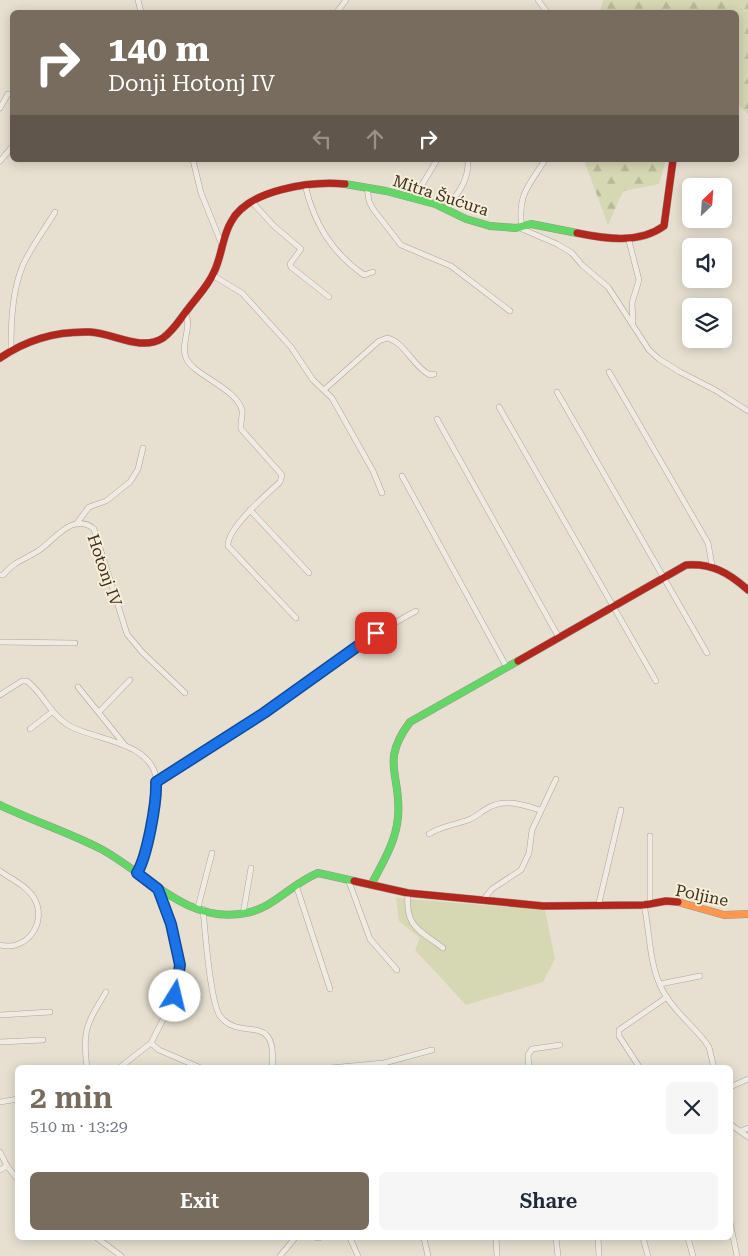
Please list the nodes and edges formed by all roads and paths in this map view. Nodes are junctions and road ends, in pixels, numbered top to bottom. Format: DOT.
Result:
graph roads {
  1 [pos="8,94"];
  2 [pos="0,108"];
  3 [pos="10,149"];
  4 [pos="0,161"];
  5 [pos="193,162"];
  6 [pos="436,162"];
  7 [pos="468,162"];
  8 [pos="544,162"];
  9 [pos="673,162"];
  10 [pos="305,184"];
  11 [pos="367,188"];
  12 [pos="414,198"];
  13 [pos="252,202"];
  14 [pos="446,209"];
  15 [pos="55,212"];
  16 [pos="522,229"];
  17 [pos="628,237"];
  18 [pos="222,245"];
  19 [pos="373,272"];
  20 [pos="212,275"];
  21 [pos="329,297"];
  22 [pos="510,311"];
  23 [pos="185,312"];
  24 [pos="633,323"];
  25 [pos="12,349"];
  26 [pos="0,358"];
  27 [pos="609,372"];
  28 [pos="434,374"];
  29 [pos="324,389"];
  30 [pos="558,392"];
  31 [pos="499,407"];
  32 [pos="748,411"];
  33 [pos="437,419"];
  34 [pos="144,448"];
  35 [pos="402,476"];
  36 [pos="382,493"];
  37 [pos="250,510"];
  38 [pos="77,524"];
  39 [pos="712,565"];
  40 [pos="309,573"];
  41 [pos="1,577"];
  42 [pos="664,577"];
  43 [pos="748,590"];
  44 [pos="614,605"];
  45 [pos="416,611"];
  46 [pos="296,618"];
  47 [pos="558,636"];
  48 [pos="0,642"];
  49 [pos="75,643"];
  50 [pos="707,653"];
  51 [pos="506,666"];
  52 [pos="130,680"];
  53 [pos="656,681"];
  54 [pos="78,687"];
  55 [pos="185,693"];
  56 [pos="0,695"];
  57 [pos="52,712"];
  58 [pos="99,712"];
  59 [pos="30,729"];
  60 [pos="124,744"];
  61 [pos="556,779"];
  62 [pos="156,782"];
  63 [pos="0,805"];
  64 [pos="540,810"];
  65 [pos="621,810"];
  66 [pos="428,834"];
  67 [pos="650,836"];
  68 [pos="212,853"];
  69 [pos="251,868"];
  70 [pos="0,871"];
  71 [pos="137,873"];
  72 [pos="348,879"];
  73 [pos="296,885"];
  74 [pos="370,885"];
  75 [pos="158,889"];
  76 [pos="408,893"];
  77 [pos="484,899"];
  78 [pos="647,905"];
  79 [pos="598,906"];
  80 [pos="201,908"];
  81 [pos="243,914"];
  82 [pos="748,914"];
  83 [pos="0,944"];
  84 [pos="443,948"];
  85 [pos="398,970"];
  86 [pos="700,976"];
  87 [pos="660,984"];
  88 [pos="330,989"];
  89 [pos="106,992"];
  90 [pos="666,996"];
  91 [pos="50,1012"];
  92 [pos="0,1015"];
  93 [pos="44,1040"];
  94 [pos="0,1042"];
  95 [pos="151,1043"];
  96 [pos="560,1045"];
  97 [pos="432,1050"];
  98 [pos="86,1065"];
  99 [pos="123,1065"];
  100 [pos="193,1065"];
  101 [pos="272,1065"];
  102 [pos="356,1065"];
  103 [pos="384,1065"];
  104 [pos="529,1065"];
  105 [pos="638,1065"];
  106 [pos="713,1065"];
  107 [pos="748,1079"];
  108 [pos="733,1086"];
  109 [pos="15,1100"];
  110 [pos="0,1102"];
  111 [pos="733,1126"];
  112 [pos="748,1128"];
  113 [pos="741,1131"];
  114 [pos="748,1137"];
  115 [pos="0,1152"];
  116 [pos="7,1166"];
  117 [pos="0,1170"];
  118 [pos="15,1176"];
  119 [pos="733,1237"];
  120 [pos="100,1240"];
  121 [pos="107,1240"];
  122 [pos="293,1240"];
  123 [pos="351,1240"];
  124 [pos="424,1240"];
  125 [pos="496,1240"];
  126 [pos="556,1240"];
  127 [pos="598,1240"];
  128 [pos="644,1240"];
  129 [pos="689,1240"];
  130 [pos="105,1243"];
  131 [pos="121,1256"];
  132 [pos="280,1256"];
  133 [pos="358,1256"];
  134 [pos="428,1256"];
  135 [pos="497,1256"];
  136 [pos="558,1256"];
  137 [pos="599,1256"];
  138 [pos="648,1256"];
  139 [pos="693,1256"];
  140 [pos="737,1256"];
  1 -- 2 [label="street"];
  3 -- 4 [label="street"];
  5 -- 18 [label="street"];
  6 -- 12 [label="street"];
  7 -- 14 [label="street"];
  8 -- 16 [label="street"];
  9 -- 17 [label="street, Mitra Šućura"];
  10 -- 11 [label="street, Mitra Šućura"];
  10 -- 13 [label="street, Mitra Šućura"];
  10 -- 19 [label="street"];
  11 -- 12 [label="street, Mitra Šućura"];
  11 -- 22 [label="street"];
  12 -- 14 [label="street, Mitra Šućura"];
  13 -- 18 [label="street, Mitra Šućura"];
  13 -- 21 [label="street"];
  14 -- 16 [label="street, Mitra Šućura"];
  15 -- 25 [label="street"];
  16 -- 17 [label="street, Mitra Šućura"];
  16 -- 24 [label="street"];
  17 -- 24 [label="street"];
  18 -- 20 [label="street, Mitra Šućura"];
  20 -- 23 [label="street, Mitra Šućura"];
  20 -- 29 [label="street"];
  23 -- 25 [label="street, Mitra Šućura"];
  23 -- 37 [label="street"];
  24 -- 32 [label="street"];
  25 -- 26 [label="street, Mitra Šućura"];
  27 -- 39 [label="street"];
  28 -- 29 [label="street"];
  29 -- 36 [label="street"];
  30 -- 42 [label="street"];
  31 -- 44 [label="street"];
  33 -- 47 [label="street"];
  34 -- 38 [label="street"];
  35 -- 51 [label="street"];
  37 -- 40 [label="street"];
  37 -- 46 [label="street"];
  38 -- 41 [label="street, Hotonj IV"];
  38 -- 55 [label="street, Hotonj IV"];
  39 -- 42 [label="street"];
  39 -- 43 [label="street"];
  42 -- 44 [label="street"];
  42 -- 50 [label="street"];
  44 -- 47 [label="street"];
  44 -- 53 [label="street"];
  45 -- 62 [label="street"];
  47 -- 51 [label="street"];
  48 -- 49 [label="street"];
  51 -- 74 [label="street"];
  52 -- 58 [label="street"];
  54 -- 58 [label="street"];
  56 -- 57 [label="street"];
  57 -- 59 [label="street"];
  57 -- 60 [label="street"];
  58 -- 60 [label="street"];
  60 -- 62 [label="street"];
  61 -- 64 [label="street"];
  62 -- 71 [label="street"];
  63 -- 71 [label="street"];
  64 -- 66 [label="street"];
  64 -- 77 [label="street"];
  65 -- 79 [label="street"];
  67 -- 78 [label="street"];
  68 -- 80 [label="street"];
  69 -- 81 [label="street"];
  70 -- 83 [label="street"];
  71 -- 75 [label="street"];
  72 -- 73 [label="street, Poljine"];
  72 -- 74 [label="street, Poljine"];
  72 -- 85 [label="street"];
  73 -- 81 [label="street, Poljine"];
  73 -- 88 [label="street"];
  74 -- 76 [label="street, Poljine"];
  75 -- 80 [label="street"];
  75 -- 95 [label="street"];
  76 -- 77 [label="street, Poljine"];
  76 -- 84 [label="street"];
  77 -- 79 [label="street, Poljine"];
  78 -- 79 [label="street, Poljine"];
  78 -- 82 [label="street, Poljine"];
  78 -- 87 [label="street"];
  80 -- 81 [label="street"];
  80 -- 101 [label="street"];
  86 -- 87 [label="street"];
  87 -- 90 [label="street"];
  89 -- 98 [label="street"];
  90 -- 105 [label="street"];
  90 -- 106 [label="street"];
  91 -- 92 [label="street"];
  93 -- 94 [label="street"];
  95 -- 99 [label="street"];
  95 -- 100 [label="street"];
  96 -- 104 [label="street"];
  97 -- 103 [label="street"];
  102 -- 103 [label="street"];
  107 -- 108 [label="street"];
  109 -- 110 [label="street"];
  111 -- 113 [label="street"];
  112 -- 113 [label="street"];
  113 -- 114 [label="street"];
  115 -- 116 [label="street"];
  116 -- 117 [label="street"];
  116 -- 118 [label="street"];
  119 -- 140 [label="street"];
  120 -- 130 [label="street"];
  121 -- 130 [label="street"];
  122 -- 132 [label="street"];
  123 -- 133 [label="street"];
  124 -- 134 [label="street"];
  125 -- 135 [label="street"];
  126 -- 136 [label="street"];
  127 -- 137 [label="street"];
  128 -- 138 [label="street"];
  129 -- 139 [label="street"];
  130 -- 131 [label="street"];
}
